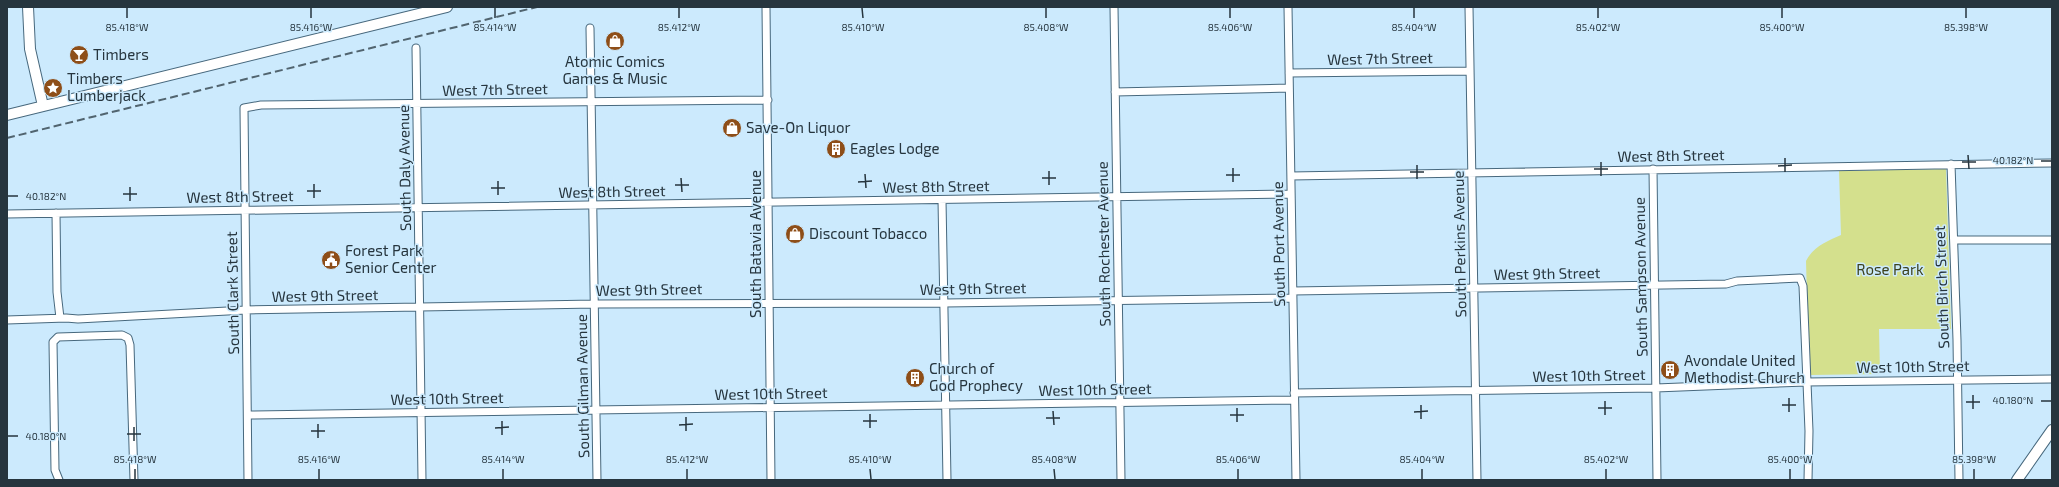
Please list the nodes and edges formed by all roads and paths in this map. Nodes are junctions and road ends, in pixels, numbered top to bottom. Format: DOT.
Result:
graph roads {
  1 [pos="28,7"];
  2 [pos="447,7"];
  3 [pos="766,7"];
  4 [pos="1114,7"];
  5 [pos="1288,7"];
  6 [pos="1470,7"];
  7 [pos="590,28"];
  8 [pos="416,48"];
  9 [pos="1470,71"];
  10 [pos="1289,73"];
  11 [pos="1289,88"];
  12 [pos="1115,92"];
  13 [pos="768,100"];
  14 [pos="591,102"];
  15 [pos="417,104"];
  16 [pos="43,106"];
  17 [pos="246,106"];
  18 [pos="7,115"];
  19 [pos="2052,163"];
  20 [pos="1951,164"];
  21 [pos="1652,169"];
  22 [pos="1472,173"];
  23 [pos="1291,176"];
  24 [pos="1290,194"];
  25 [pos="1116,197"];
  26 [pos="942,200"];
  27 [pos="769,202"];
  28 [pos="593,205"];
  29 [pos="419,208"];
  30 [pos="245,210"];
  31 [pos="56,213"];
  32 [pos="7,214"];
  33 [pos="1954,240"];
  34 [pos="2052,240"];
  35 [pos="1654,285"];
  36 [pos="1474,288"];
  37 [pos="1293,295"];
  38 [pos="1118,300"];
  39 [pos="769,302"];
  40 [pos="944,303"];
  41 [pos="595,304"];
  42 [pos="419,308"];
  43 [pos="246,310"];
  44 [pos="60,318"];
  45 [pos="7,320"];
  46 [pos="1957,379"];
  47 [pos="2052,379"];
  48 [pos="1806,382"];
  49 [pos="1656,388"];
  50 [pos="1475,390"];
  51 [pos="1294,397"];
  52 [pos="1120,403"];
  53 [pos="946,405"];
  54 [pos="770,407"];
  55 [pos="596,410"];
  56 [pos="421,413"];
  57 [pos="248,415"];
  58 [pos="2052,430"];
  59 [pos="59,480"];
  60 [pos="134,480"];
  61 [pos="248,480"];
  62 [pos="422,480"];
  63 [pos="597,480"];
  64 [pos="772,480"];
  65 [pos="947,480"];
  66 [pos="1121,480"];
  67 [pos="1296,480"];
  68 [pos="1477,480"];
  69 [pos="1657,480"];
  70 [pos="1808,480"];
  71 [pos="1959,480"];
  72 [pos="2017,480"];
  1 -- 16 [label="main road"];
  2 -- 16 [label="main road"];
  3 -- 13 [label="street, South Batavia Avenue"];
  4 -- 12 [label="street, South Rochester Avenue"];
  5 -- 10 [label="street, South Port Avenue"];
  6 -- 9 [label="street, South Perkins Avenue"];
  7 -- 14 [label="street, South Gilman Avenue"];
  8 -- 15 [label="street, South Daly Avenue"];
  9 -- 10 [label="street, West 7th Street"];
  9 -- 22 [label="street, South Perkins Avenue"];
  10 -- 11 [label="street, South Port Avenue"];
  11 -- 12 [label="street"];
  11 -- 23 [label="street, South Port Avenue"];
  12 -- 25 [label="street, South Rochester Avenue"];
  13 -- 14 [label="street, West 7th Street"];
  13 -- 27 [label="street, South Batavia Avenue"];
  14 -- 15 [label="street, West 7th Street"];
  14 -- 28 [label="street, South Gilman Avenue"];
  15 -- 17 [label="street, West 7th Street"];
  15 -- 29 [label="street, South Daly Avenue"];
  16 -- 18 [label="main road"];
  17 -- 30 [label="street, South Clark Street"];
  19 -- 20 [label="street, West 8th Street"];
  20 -- 21 [label="street, West 8th Street"];
  20 -- 33 [label="street, South Birch Street"];
  21 -- 22 [label="street, West 8th Street"];
  21 -- 35 [label="street, South Sampson Avenue"];
  22 -- 23 [label="street, West 8th Street"];
  22 -- 36 [label="street, South Perkins Avenue"];
  23 -- 24 [label="street, South Port Avenue"];
  24 -- 25 [label="street, West 8th Street"];
  24 -- 37 [label="street, South Port Avenue"];
  25 -- 26 [label="street, West 8th Street"];
  25 -- 38 [label="street, South Rochester Avenue"];
  26 -- 27 [label="street, West 8th Street"];
  26 -- 40 [label="street"];
  27 -- 28 [label="street, West 8th Street"];
  27 -- 39 [label="street, South Batavia Avenue"];
  28 -- 29 [label="street, West 8th Street"];
  28 -- 41 [label="street, South Gilman Avenue"];
  29 -- 30 [label="street, West 8th Street"];
  29 -- 42 [label="street, South Daly Avenue"];
  30 -- 31 [label="street, West 8th Street"];
  30 -- 43 [label="street, South Clark Street"];
  31 -- 32 [label="street, West 8th Street"];
  31 -- 44 [label="street"];
  33 -- 34 [label="street"];
  33 -- 46 [label="street, South Birch Street"];
  35 -- 36 [label="street, West 9th Street"];
  35 -- 48 [label="street, West 9th Street"];
  35 -- 49 [label="street, South Sampson Avenue"];
  36 -- 37 [label="street, West 9th Street"];
  36 -- 50 [label="street, South Perkins Avenue"];
  37 -- 38 [label="street, West 9th Street"];
  37 -- 51 [label="street, South Port Avenue"];
  38 -- 40 [label="street, West 9th Street"];
  38 -- 52 [label="street, South Rochester Avenue"];
  39 -- 40 [label="street, West 9th Street"];
  39 -- 41 [label="street, West 9th Street"];
  39 -- 54 [label="street, South Batavia Avenue"];
  40 -- 53 [label="street"];
  41 -- 42 [label="street, West 9th Street"];
  41 -- 55 [label="street, South Gilman Avenue"];
  42 -- 43 [label="street, West 9th Street"];
  42 -- 56 [label="street, South Daly Avenue"];
  43 -- 44 [label="street, West 9th Street"];
  43 -- 57 [label="street, South Clark Street"];
  44 -- 45 [label="street, West 9th Street"];
  46 -- 47 [label="street, West 10th Street"];
  46 -- 48 [label="street, West 10th Street"];
  46 -- 71 [label="street, South Birch Street"];
  48 -- 49 [label="street, West 10th Street"];
  48 -- 70 [label="street"];
  49 -- 50 [label="street, West 10th Street"];
  49 -- 69 [label="street, South Sampson Avenue"];
  50 -- 51 [label="street, West 10th Street"];
  50 -- 68 [label="street, South Perkins Avenue"];
  51 -- 52 [label="street, West 10th Street"];
  51 -- 67 [label="street, South Port Avenue"];
  52 -- 53 [label="street, West 10th Street"];
  52 -- 66 [label="street, South Rochester Avenue"];
  53 -- 54 [label="street, West 10th Street"];
  53 -- 65 [label="street"];
  54 -- 55 [label="street, West 10th Street"];
  54 -- 64 [label="street, South Batavia Avenue"];
  55 -- 56 [label="street, West 10th Street"];
  55 -- 63 [label="street, South Gilman Avenue"];
  56 -- 57 [label="street, West 10th Street"];
  56 -- 62 [label="street, South Daly Avenue"];
  57 -- 61 [label="street, South Clark Street"];
  58 -- 72 [label="main road"];
  59 -- 60 [label="street"];
}
